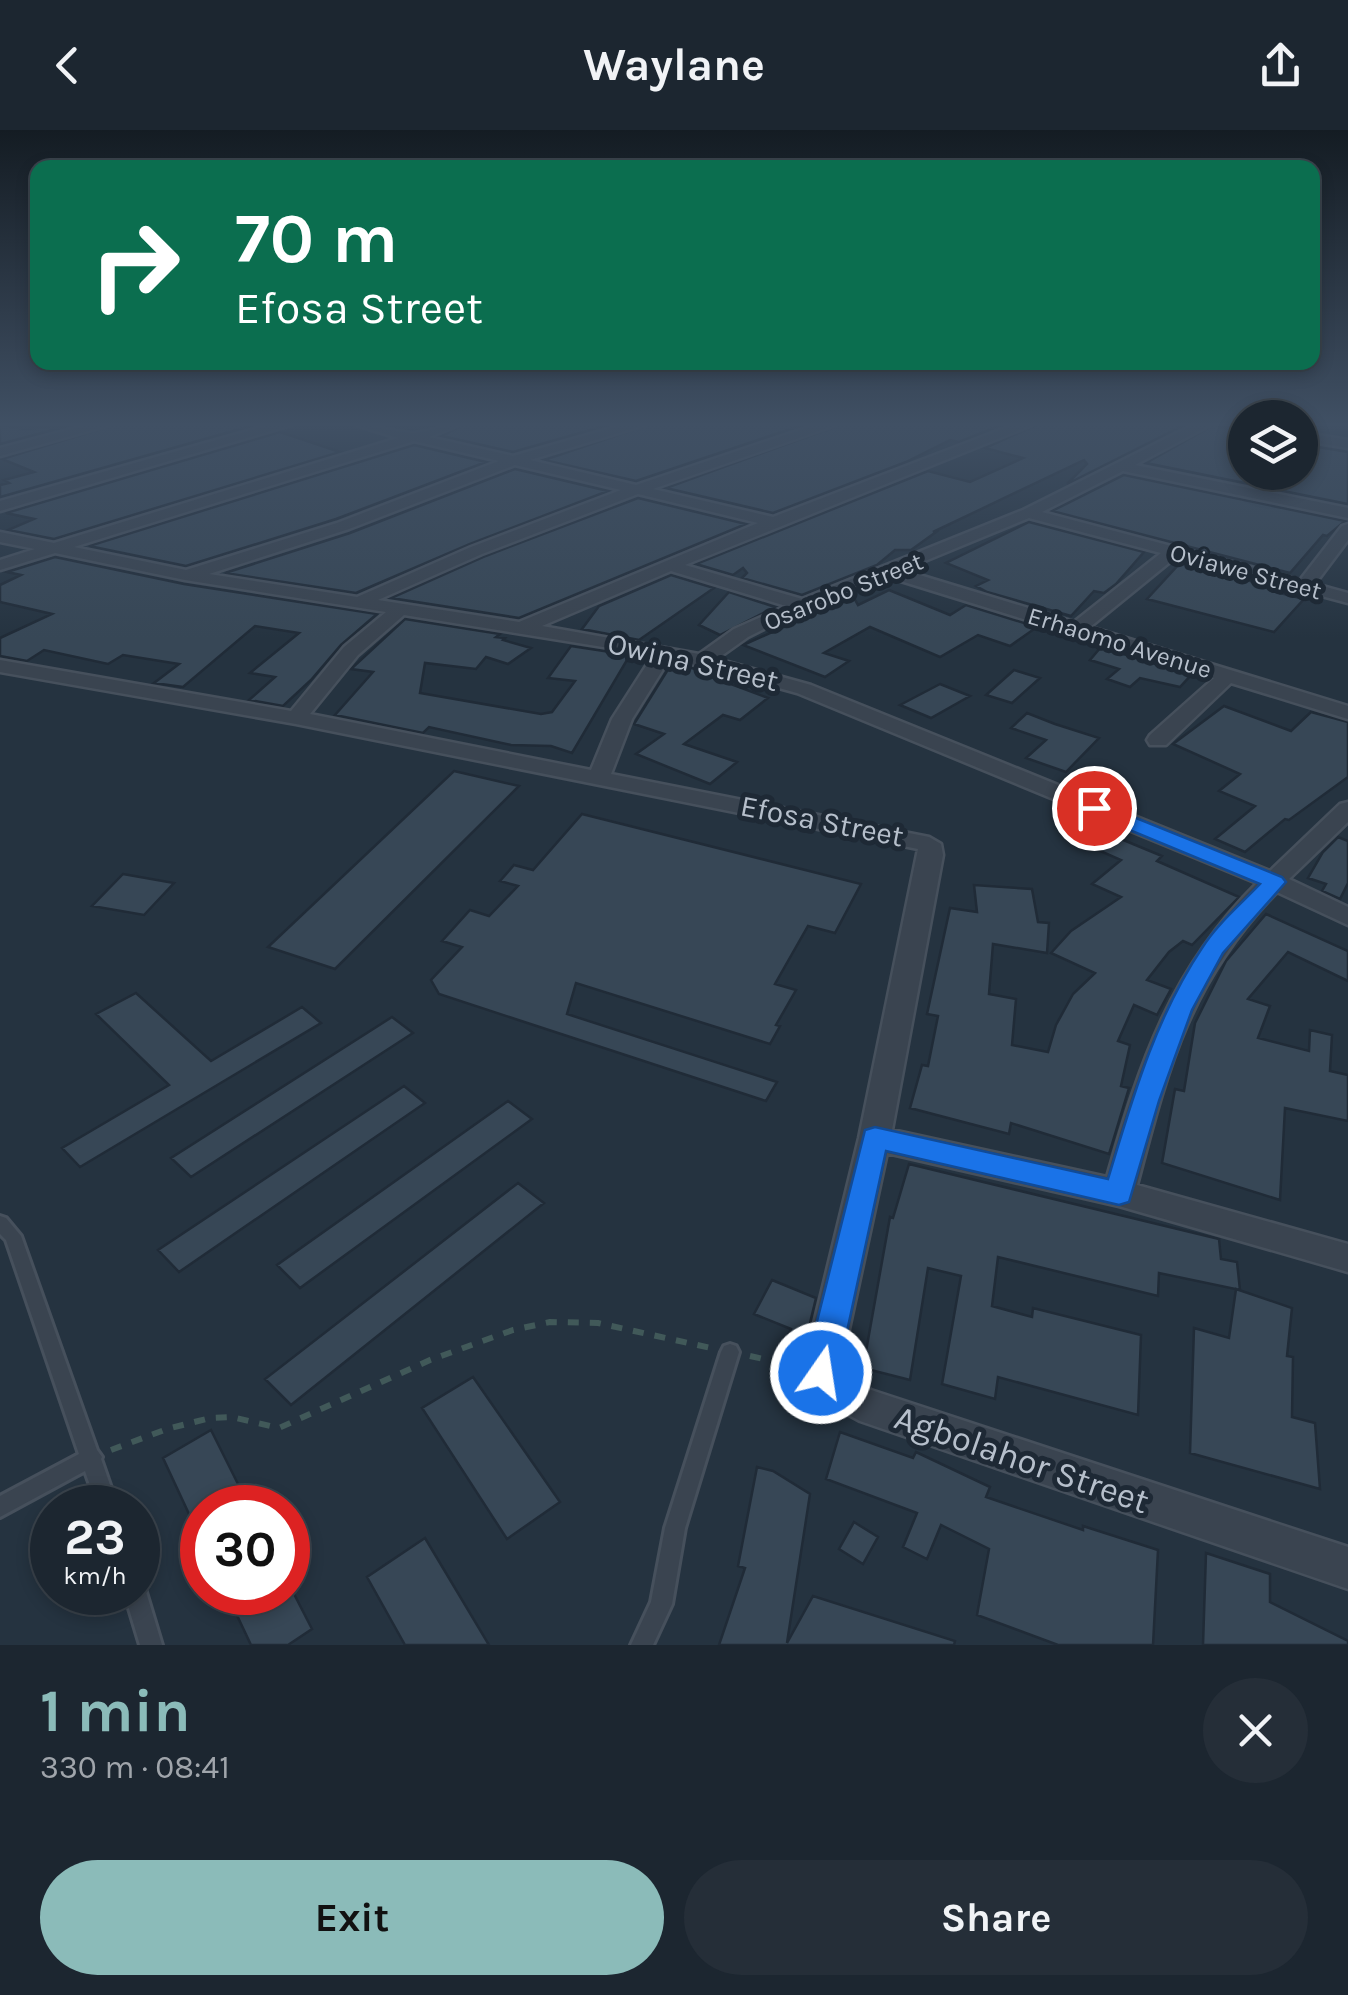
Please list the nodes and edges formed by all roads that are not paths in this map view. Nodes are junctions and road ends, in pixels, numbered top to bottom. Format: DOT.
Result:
graph roads {
  1 [pos="37,496"];
  2 [pos="223,496"];
  3 [pos="422,496"];
  4 [pos="615,496"];
  5 [pos="671,496"];
  6 [pos="847,496"];
  7 [pos="1065,496"];
  8 [pos="1264,496"];
  9 [pos="0,506"];
  10 [pos="1348,513"];
  11 [pos="1028,514"];
  12 [pos="774,522"];
  13 [pos="1348,530"];
  14 [pos="0,537"];
  15 [pos="57,547"];
  16 [pos="1172,552"];
  17 [pos="0,565"];
  18 [pos="669,565"];
  19 [pos="891,572"];
  20 [pos="186,575"];
  21 [pos="1304,586"];
  22 [pos="1348,598"];
  23 [pos="362,601"];
  24 [pos="805,606"];
  25 [pos="402,608"];
  26 [pos="522,628"];
  27 [pos="1078,628"];
  28 [pos="664,651"];
  29 [pos="702,661"];
  30 [pos="0,666"];
  31 [pos="1228,676"];
  32 [pos="1348,713"];
  33 [pos="296,718"];
  34 [pos="1158,740"];
  35 [pos="599,777"];
  36 [pos="1348,810"];
  37 [pos="1274,882"];
  38 [pos="1348,917"];
  39 [pos="875,1138"];
  40 [pos="1119,1194"];
  41 [pos="0,1223"];
  42 [pos="1348,1258"];
  43 [pos="730,1352"];
  44 [pos="92,1456"];
  45 [pos="101,1485"];
  46 [pos="0,1507"];
  47 [pos="1348,1568"];
  48 [pos="142,1615"];
  49 [pos="151,1645"];
  50 [pos="642,1645"];
  1 -- 9 [label="street"];
  2 -- 15 [label="street"];
  3 -- 20 [label="street"];
  4 -- 23 [label="street"];
  5 -- 12 [label="street"];
  6 -- 12 [label="street"];
  7 -- 11 [label="street, Osarobo Street"];
  8 -- 10 [label="street"];
  11 -- 16 [label="street, Oviawe Street"];
  11 -- 19 [label="street, Osarobo Street"];
  12 -- 18 [label="street"];
  13 -- 21 [label="street"];
  14 -- 15 [label="street, Owina Street"];
  15 -- 17 [label="street"];
  15 -- 20 [label="street, Owina Street"];
  16 -- 21 [label="street, Oviawe Street"];
  16 -- 27 [label="street"];
  18 -- 24 [label="street"];
  18 -- 26 [label="street"];
  19 -- 24 [label="street, Osarobo Street"];
  19 -- 27 [label="street, Erhaomo Avenue"];
  20 -- 23 [label="street, Owina Street"];
  21 -- 22 [label="street, Oviawe Street"];
  23 -- 25 [label="street, Owina Street"];
  24 -- 29 [label="street, Osarobo Street"];
  25 -- 26 [label="street, Owina Street"];
  25 -- 33 [label="street"];
  26 -- 28 [label="street, Owina Street"];
  27 -- 31 [label="street, Erhaomo Avenue"];
  28 -- 29 [label="street, Owina Street"];
  28 -- 35 [label="street"];
  29 -- 37 [label="street, Owina Street"];
  30 -- 33 [label="street, Efosa Street"];
  31 -- 32 [label="street, Erhaomo Avenue"];
  31 -- 34 [label="street"];
  33 -- 35 [label="street, Efosa Street"];
  35 -- 39 [label="street, Efosa Street"];
  36 -- 37 [label="street"];
  37 -- 38 [label="street, Owina Street"];
  37 -- 40 [label="street"];
  39 -- 40 [label="street"];
  39 -- 47 [label="street, Agbolahor Street"];
  40 -- 42 [label="street"];
  41 -- 44 [label="lane"];
  43 -- 50 [label="lane"];
  44 -- 45 [label="lane"];
  44 -- 46 [label="lane"];
  48 -- 49 [label="lane"];
}
